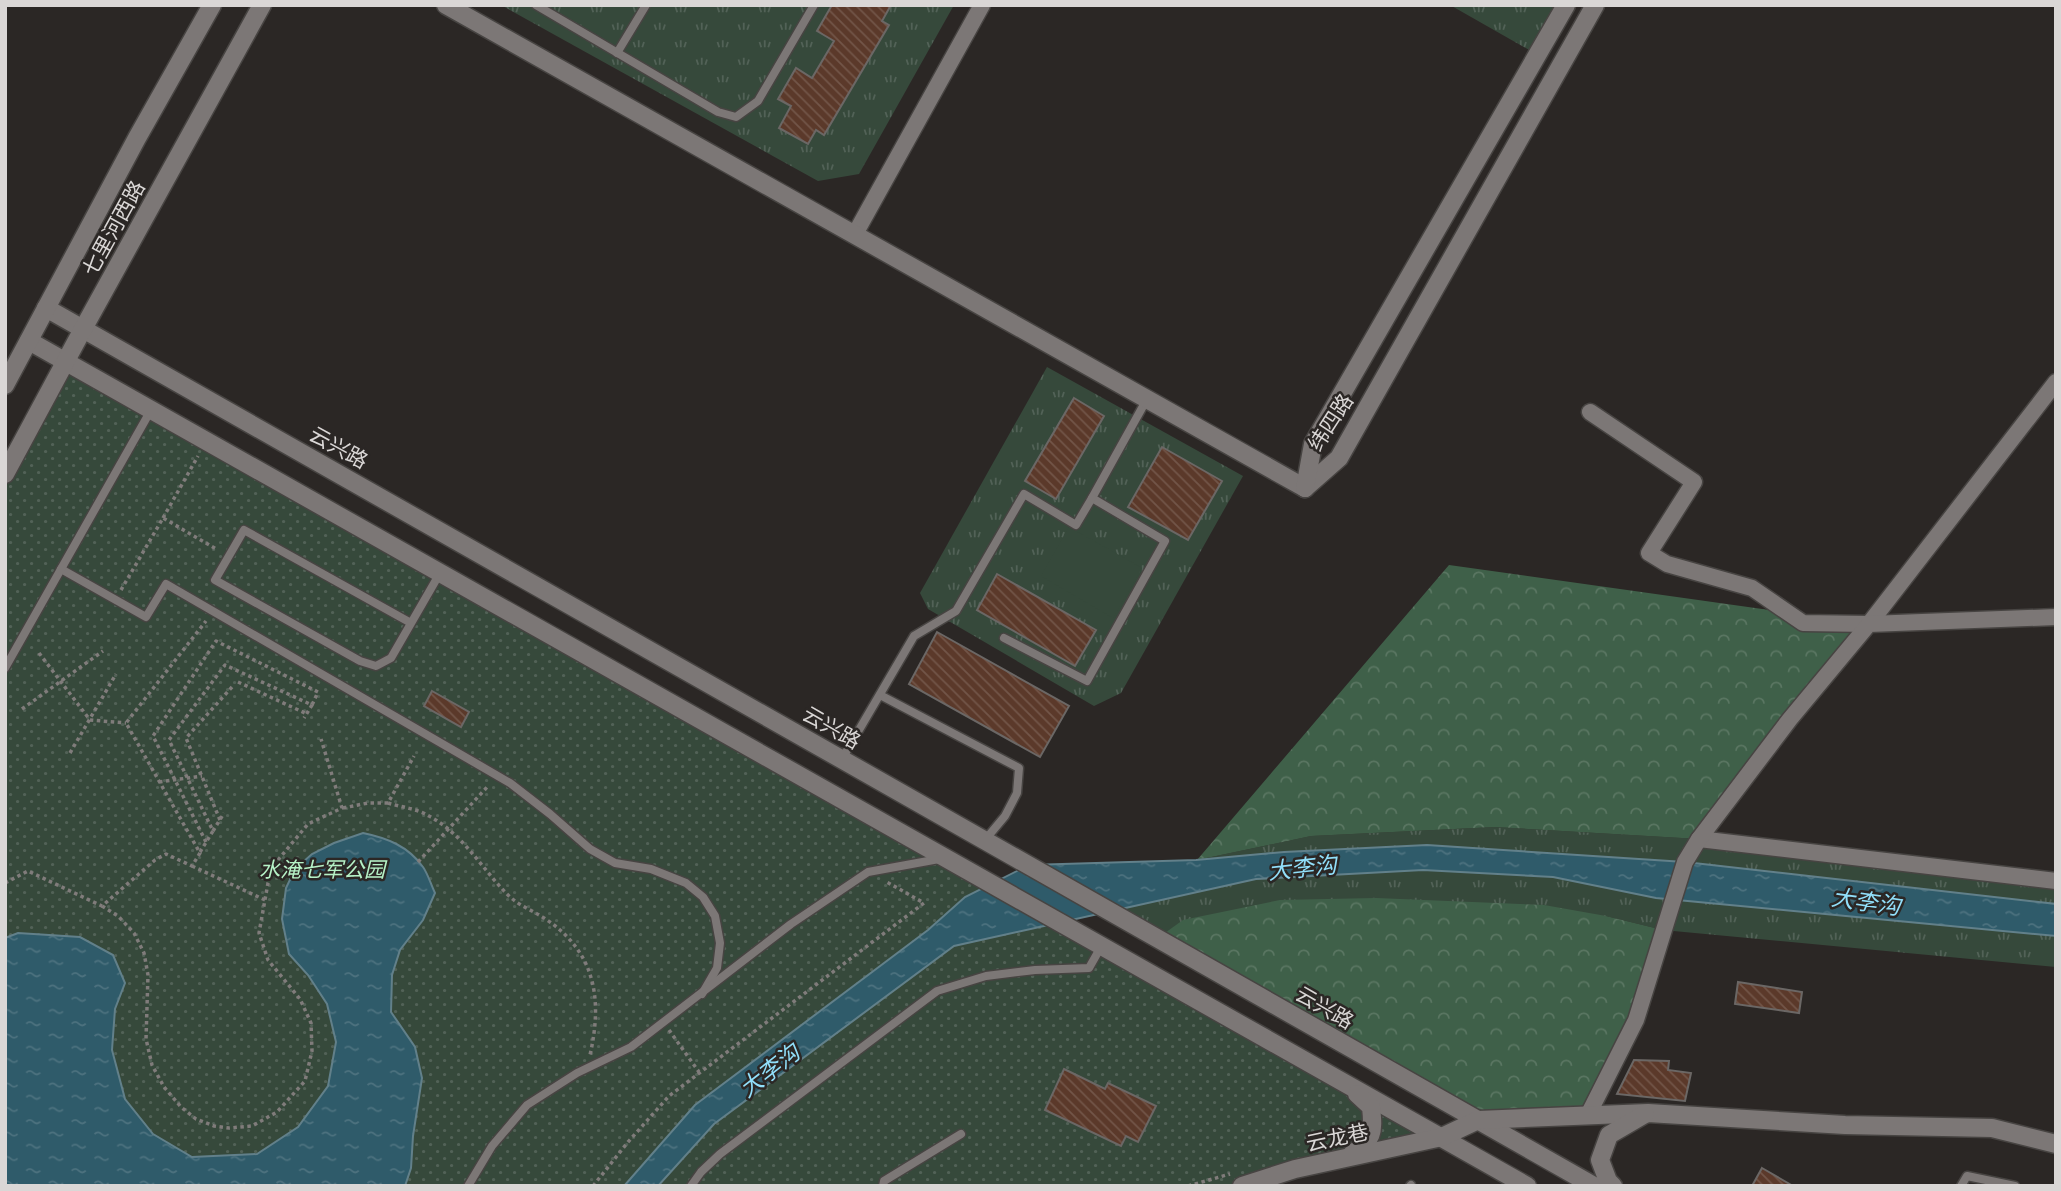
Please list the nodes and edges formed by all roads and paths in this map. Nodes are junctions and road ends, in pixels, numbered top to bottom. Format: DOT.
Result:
graph roads {
  1 [pos="212,5"];
  2 [pos="262,5"];
  3 [pos="446,5"];
  4 [pos="536,5"];
  5 [pos="646,5"];
  6 [pos="814,5"];
  7 [pos="982,5"];
  8 [pos="1566,5"];
  9 [pos="1595,5"];
  10 [pos="617,53"];
  11 [pos="855,234"];
  12 [pos="46,308"];
  13 [pos="83,329"];
  14 [pos="29,341"];
  15 [pos="65,362"];
  16 [pos="2056,383"];
  17 [pos="5,385"];
  18 [pos="1147,398"];
  19 [pos="151,410"];
  20 [pos="1590,412"];
  21 [pos="206,441"];
  22 [pos="5,474"];
  23 [pos="1305,488"];
  24 [pos="1092,498"];
  25 [pos="163,519"];
  26 [pos="229,556"];
  27 [pos="61,569"];
  28 [pos="440,573"];
  29 [pos="115,600"];
  30 [pos="213,612"];
  31 [pos="2056,617"];
  32 [pos="411,623"];
  33 [pos="1869,624"];
  34 [pos="1004,638"];
  35 [pos="103,651"];
  36 [pos="38,653"];
  37 [pos="5,668"];
  38 [pos="116,674"];
  39 [pos="61,682"];
  40 [pos="238,682"];
  41 [pos="232,687"];
  42 [pos="880,695"];
  43 [pos="312,705"];
  44 [pos="22,709"];
  45 [pos="90,720"];
  46 [pos="125,723"];
  47 [pos="321,739"];
  48 [pos="70,754"];
  49 [pos="414,757"];
  50 [pos="842,759"];
  51 [pos="497,775"];
  52 [pos="202,776"];
  53 [pos="187,778"];
  54 [pos="175,779"];
  55 [pos="159,782"];
  56 [pos="388,803"];
  57 [pos="342,808"];
  58 [pos="224,813"];
  59 [pos="220,820"];
  60 [pos="449,829"];
  61 [pos="213,831"];
  62 [pos="1699,839"];
  63 [pos="985,840"];
  64 [pos="206,842"];
  65 [pos="200,853"];
  66 [pos="946,858"];
  67 [pos="418,862"];
  68 [pos="192,866"];
  69 [pos="868,872"];
  70 [pos="2056,881"];
  71 [pos="5,883"];
  72 [pos="265,900"];
  73 [pos="102,906"];
  74 [pos="1096,942"];
  75 [pos="702,994"];
  76 [pos="664,1022"];
  77 [pos="587,1069"];
  78 [pos="699,1073"];
  79 [pos="1344,1082"];
  80 [pos="1648,1113"];
  81 [pos="1588,1115"];
  82 [pos="1478,1120"];
  83 [pos="961,1134"];
  84 [pos="1442,1137"];
  85 [pos="2056,1144"];
  86 [pos="1346,1158"];
  87 [pos="1608,1185"];
  88 [pos="468,1186"];
  89 [pos="593,1186"];
  90 [pos="691,1186"];
  91 [pos="883,1186"];
  92 [pos="1242,1186"];
  93 [pos="1527,1186"];
  94 [pos="1961,1186"];
  95 [pos="2015,1186"];
  1 -- 12 [label="street, 七里河西路"];
  2 -- 13 [label="street, 七里河西路"];
  3 -- 11 [label="street"];
  4 -- 10 [label="lane"];
  5 -- 10 [label="lane"];
  6 -- 10 [label="lane"];
  7 -- 11 [label="street"];
  8 -- 23 [label="street, 纬四路"];
  9 -- 23 [label="street, 纬四路"];
  11 -- 18 [label="street"];
  12 -- 13 [label="street, 云兴路"];
  12 -- 14 [label="street, 七里河西路"];
  13 -- 15 [label="street, 七里河西路"];
  13 -- 50 [label="street, 云兴路"];
  14 -- 15 [label="street"];
  14 -- 17 [label="street, 七里河西路"];
  15 -- 19 [label="street"];
  15 -- 22 [label="street, 七里河西路"];
  16 -- 33 [label="street"];
  18 -- 23 [label="street"];
  18 -- 24 [label="lane"];
  19 -- 21 [label="street"];
  19 -- 27 [label="lane"];
  20 -- 33 [label="street"];
  21 -- 25 [label="path"];
  21 -- 28 [label="street"];
  24 -- 34 [label="lane"];
  24 -- 42 [label="lane"];
  25 -- 26 [label="path"];
  25 -- 29 [label="path"];
  26 -- 32 [label="lane"];
  26 -- 32 [label="lane"];
  27 -- 29 [label="lane"];
  27 -- 37 [label="lane"];
  28 -- 32 [label="lane"];
  28 -- 66 [label="street"];
  29 -- 30 [label="lane"];
  30 -- 46 [label="path"];
  30 -- 51 [label="lane"];
  31 -- 33 [label="street"];
  33 -- 62 [label="street"];
  35 -- 39 [label="path"];
  36 -- 39 [label="path"];
  38 -- 45 [label="path"];
  39 -- 44 [label="path"];
  39 -- 45 [label="path"];
  40 -- 43 [label="path"];
  41 -- 52 [label="path"];
  42 -- 50 [label="lane"];
  42 -- 63 [label="lane"];
  43 -- 53 [label="path"];
  43 -- 54 [label="path"];
  45 -- 46 [label="path"];
  45 -- 48 [label="path"];
  46 -- 55 [label="path"];
  47 -- 57 [label="path"];
  49 -- 56 [label="path"];
  50 -- 63 [label="street, 云兴路"];
  51 -- 60 [label="path"];
  51 -- 75 [label="lane"];
  52 -- 53 [label="path"];
  52 -- 59 [label="path"];
  53 -- 54 [label="path"];
  53 -- 61 [label="path"];
  54 -- 55 [label="path"];
  54 -- 64 [label="path"];
  55 -- 65 [label="path"];
  56 -- 57 [label="path"];
  56 -- 60 [label="path"];
  57 -- 72 [label="path"];
  58 -- 59 [label="path"];
  59 -- 61 [label="path"];
  60 -- 67 [label="path"];
  60 -- 77 [label="path"];
  61 -- 64 [label="path"];
  62 -- 70 [label="street"];
  62 -- 81 [label="street"];
  63 -- 82 [label="street, 云兴路"];
  64 -- 65 [label="path"];
  65 -- 68 [label="path"];
  66 -- 69 [label="lane"];
  66 -- 74 [label="street"];
  68 -- 72 [label="path"];
  68 -- 73 [label="path"];
  69 -- 75 [label="lane"];
  69 -- 78 [label="path"];
  71 -- 73 [label="path"];
  72 -- 73 [label="path"];
  74 -- 79 [label="street"];
  74 -- 90 [label="lane"];
  75 -- 76 [label="lane"];
  76 -- 77 [label="lane"];
  76 -- 78 [label="path"];
  77 -- 88 [label="lane"];
  78 -- 89 [label="path"];
  79 -- 84 [label="street"];
  79 -- 86 [label="street"];
  80 -- 81 [label="street"];
  80 -- 85 [label="street"];
  80 -- 87 [label="street"];
  81 -- 82 [label="street"];
  82 -- 84 [label="street, 云龙巷"];
  82 -- 87 [label="street, 云兴路"];
  83 -- 91 [label="lane"];
  84 -- 86 [label="street, 云龙巷"];
  84 -- 93 [label="street"];
  86 -- 92 [label="street, 云龙巷"];
  94 -- 95 [label="lane"];
}
